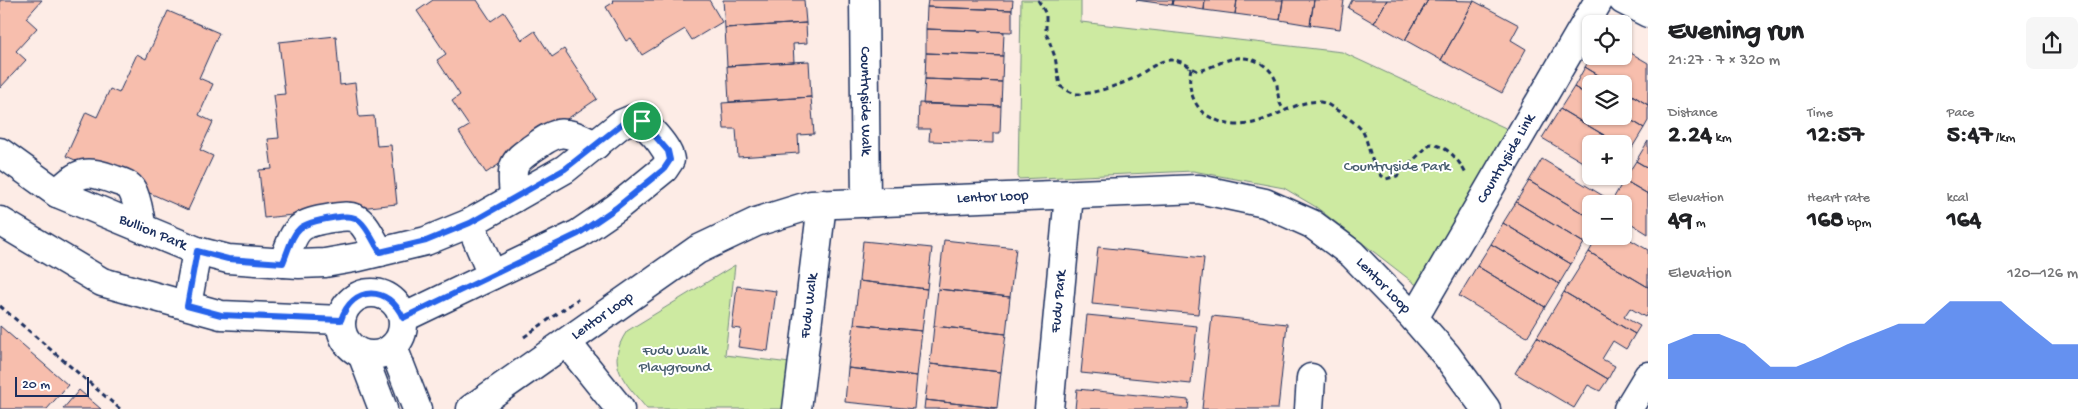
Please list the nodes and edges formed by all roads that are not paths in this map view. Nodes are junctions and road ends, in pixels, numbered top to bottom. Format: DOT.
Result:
graph roads {
  1 [pos="864,0"];
  2 [pos="1599,0"];
  3 [pos="1623,0"];
  4 [pos="1648,13"];
  5 [pos="0,152"];
  6 [pos="1070,196"];
  7 [pos="866,203"];
  8 [pos="822,204"];
  9 [pos="0,221"];
  10 [pos="470,223"];
  11 [pos="197,251"];
  12 [pos="380,252"];
  13 [pos="283,263"];
  14 [pos="492,275"];
  15 [pos="187,306"];
  16 [pos="403,318"];
  17 [pos="1414,318"];
  18 [pos="341,320"];
  19 [pos="567,343"];
  20 [pos="393,347"];
  21 [pos="362,354"];
  22 [pos="1648,376"];
  23 [pos="1311,378"];
  24 [pos="383,409"];
  25 [pos="417,409"];
  26 [pos="471,409"];
  27 [pos="620,409"];
  28 [pos="798,409"];
  29 [pos="1049,409"];
  30 [pos="1309,409"];
  31 [pos="1486,409"];
  32 [pos="1628,409"];
  1 -- 7 [label="street, Countryside Walk"];
  2 -- 17 [label="street, Countryside Link"];
  3 -- 4 [label="street"];
  5 -- 11 [label="street, Bullion Park"];
  6 -- 7 [label="street, Lentor Loop"];
  6 -- 17 [label="street, Lentor Loop"];
  6 -- 29 [label="street, Fudu Park"];
  7 -- 8 [label="street, Lentor Loop"];
  8 -- 19 [label="street, Lentor Loop"];
  8 -- 28 [label="street, Fudu Walk"];
  9 -- 15 [label="street"];
  10 -- 12 [label="street, Bullion Park"];
  10 -- 14 [label="street"];
  10 -- 14 [label="street, Bullion Park"];
  11 -- 13 [label="street, Bullion Park"];
  11 -- 15 [label="street"];
  12 -- 13 [label="street, Bullion Park"];
  12 -- 13 [label="street"];
  14 -- 16 [label="street"];
  15 -- 18 [label="street"];
  16 -- 18 [label="street"];
  16 -- 20 [label="street"];
  17 -- 31 [label="street, Lentor Loop"];
  18 -- 21 [label="street"];
  19 -- 26 [label="street, Lentor Loop"];
  19 -- 27 [label="street"];
  20 -- 21 [label="street"];
  20 -- 25 [label="street"];
  21 -- 24 [label="street"];
  22 -- 32 [label="street"];
  23 -- 30 [label="street"];
}
